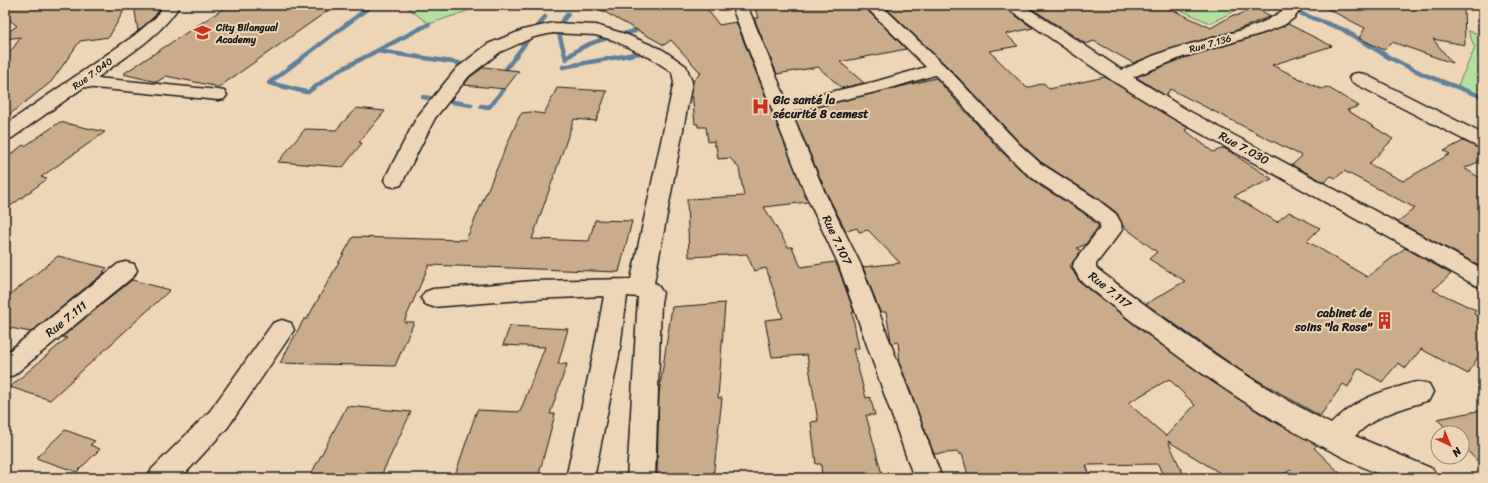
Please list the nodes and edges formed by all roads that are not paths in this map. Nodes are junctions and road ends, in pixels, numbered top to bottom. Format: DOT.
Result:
graph roads {
  1 [pos="172,5"];
  2 [pos="739,5"];
  3 [pos="872,5"];
  4 [pos="1012,5"];
  5 [pos="1296,5"];
  6 [pos="938,69"];
  7 [pos="1119,76"];
  8 [pos="1358,78"];
  9 [pos="82,82"];
  10 [pos="218,95"];
  11 [pos="781,109"];
  12 [pos="5,134"];
  13 [pos="1483,142"];
  14 [pos="394,180"];
  15 [pos="126,270"];
  16 [pos="1483,279"];
  17 [pos="629,287"];
  18 [pos="433,298"];
  19 [pos="282,330"];
  20 [pos="5,368"];
  21 [pos="1420,392"];
  22 [pos="1334,438"];
  23 [pos="162,478"];
  24 [pos="580,478"];
  25 [pos="641,478"];
  26 [pos="928,478"];
  27 [pos="1423,478"];
  1 -- 9 [label="street, Rue 7.040"];
  2 -- 11 [label="street, Rue 7.107"];
  3 -- 6 [label="street, Rue 7.117"];
  4 -- 7 [label="street, Rue 7.030"];
  5 -- 7 [label="street, Rue 7.136"];
  6 -- 11 [label="street"];
  6 -- 22 [label="street, Rue 7.117"];
  7 -- 16 [label="street, Rue 7.030"];
  8 -- 13 [label="street"];
  9 -- 10 [label="street"];
  9 -- 12 [label="street, Rue 7.040"];
  11 -- 26 [label="street, Rue 7.107"];
  14 -- 17 [label="street"];
  15 -- 20 [label="street, Rue 7.111"];
  17 -- 18 [label="street"];
  17 -- 24 [label="street"];
  17 -- 25 [label="street"];
  19 -- 23 [label="street"];
  21 -- 22 [label="street"];
  22 -- 27 [label="street, Rue 7.117"];
}
